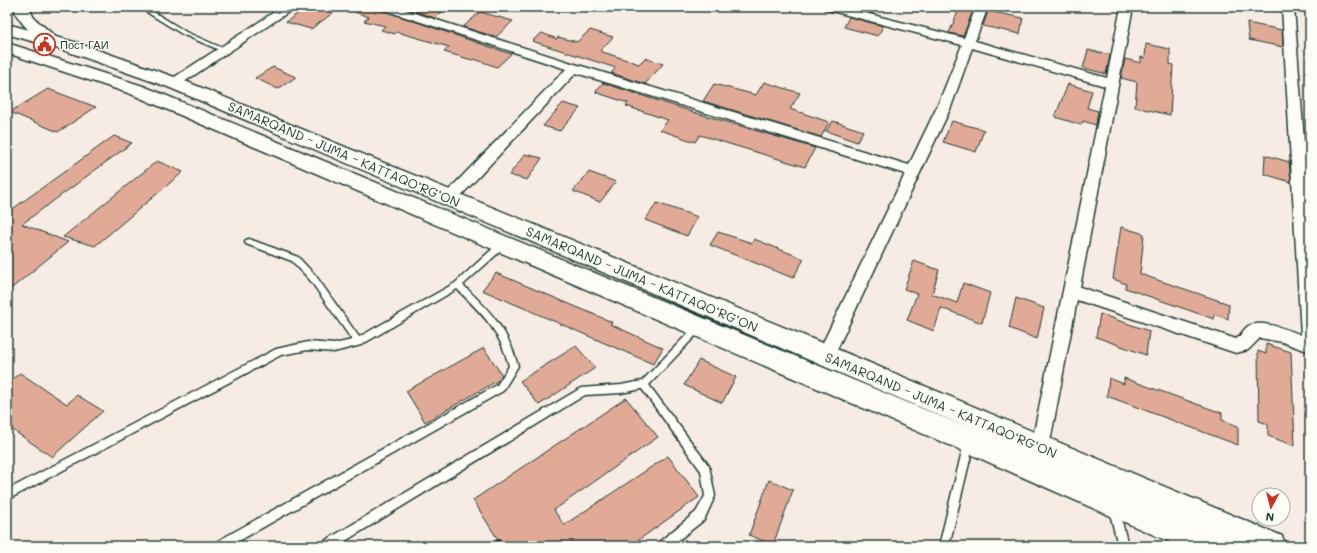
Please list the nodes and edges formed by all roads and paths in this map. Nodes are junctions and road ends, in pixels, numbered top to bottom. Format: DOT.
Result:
graph roads {
  1 [pos="17,7"];
  2 [pos="24,7"];
  3 [pos="290,7"];
  4 [pos="386,7"];
  5 [pos="828,7"];
  6 [pos="982,7"];
  7 [pos="1127,7"];
  8 [pos="1288,7"];
  9 [pos="147,10"];
  10 [pos="7,13"];
  11 [pos="7,29"];
  12 [pos="52,42"];
  13 [pos="968,43"];
  14 [pos="7,48"];
  15 [pos="224,50"];
  16 [pos="574,68"];
  17 [pos="174,83"];
  18 [pos="1112,84"];
  19 [pos="913,171"];
  20 [pos="449,198"];
  21 [pos="249,242"];
  22 [pos="503,244"];
  23 [pos="458,285"];
  24 [pos="1071,291"];
  25 [pos="698,328"];
  26 [pos="1310,335"];
  27 [pos="358,342"];
  28 [pos="1310,345"];
  29 [pos="826,355"];
  30 [pos="644,385"];
  31 [pos="970,441"];
  32 [pos="1040,447"];
  33 [pos="7,496"];
  34 [pos="1112,501"];
  35 [pos="220,546"];
  36 [pos="327,546"];
  37 [pos="663,546"];
  38 [pos="944,546"];
  39 [pos="1124,546"];
  40 [pos="1212,546"];
  41 [pos="1272,546"];
  1 -- 10 [label="main road"];
  2 -- 12 [label="main road"];
  3 -- 15 [label="street"];
  4 -- 16 [label="street"];
  5 -- 13 [label="street"];
  6 -- 13 [label="street"];
  7 -- 18 [label="street"];
  8 -- 26 [label="street"];
  9 -- 15 [label="lane"];
  11 -- 12 [label="main road, SAMARQAND - JUMA - KATTAQO‘RG‘ON"];
  12 -- 17 [label="main road, SAMARQAND - JUMA - KATTAQO‘RG‘ON"];
  13 -- 18 [label="street"];
  13 -- 19 [label="street"];
  14 -- 22 [label="main road, SAMARQAND - JUMA - KATTAQO‘RG‘ON"];
  15 -- 17 [label="street"];
  16 -- 19 [label="street"];
  16 -- 20 [label="street"];
  17 -- 20 [label="main road, SAMARQAND - JUMA - KATTAQO‘RG‘ON"];
  18 -- 24 [label="street"];
  19 -- 29 [label="street"];
  20 -- 29 [label="main road, SAMARQAND - JUMA - KATTAQO‘RG‘ON"];
  21 -- 27 [label="lane"];
  22 -- 23 [label="lane"];
  22 -- 25 [label="main road, SAMARQAND - JUMA - KATTAQO‘RG‘ON"];
  23 -- 27 [label="lane"];
  23 -- 35 [label="lane"];
  24 -- 28 [label="street"];
  24 -- 32 [label="street"];
  25 -- 30 [label="lane"];
  25 -- 31 [label="main road, SAMARQAND - JUMA - KATTAQO‘RG‘ON"];
  27 -- 33 [label="lane"];
  29 -- 32 [label="main road, SAMARQAND - JUMA - KATTAQO‘RG‘ON"];
  30 -- 36 [label="lane"];
  30 -- 37 [label="lane"];
  31 -- 34 [label="main road, SAMARQAND - JUMA - KATTAQO‘RG‘ON"];
  31 -- 38 [label="lane"];
  32 -- 41 [label="main road, SAMARQAND - JUMA - KATTAQO‘RG‘ON"];
  34 -- 39 [label="lane"];
  34 -- 40 [label="main road, SAMARQAND - JUMA - KATTAQO‘RG‘ON"];
}
